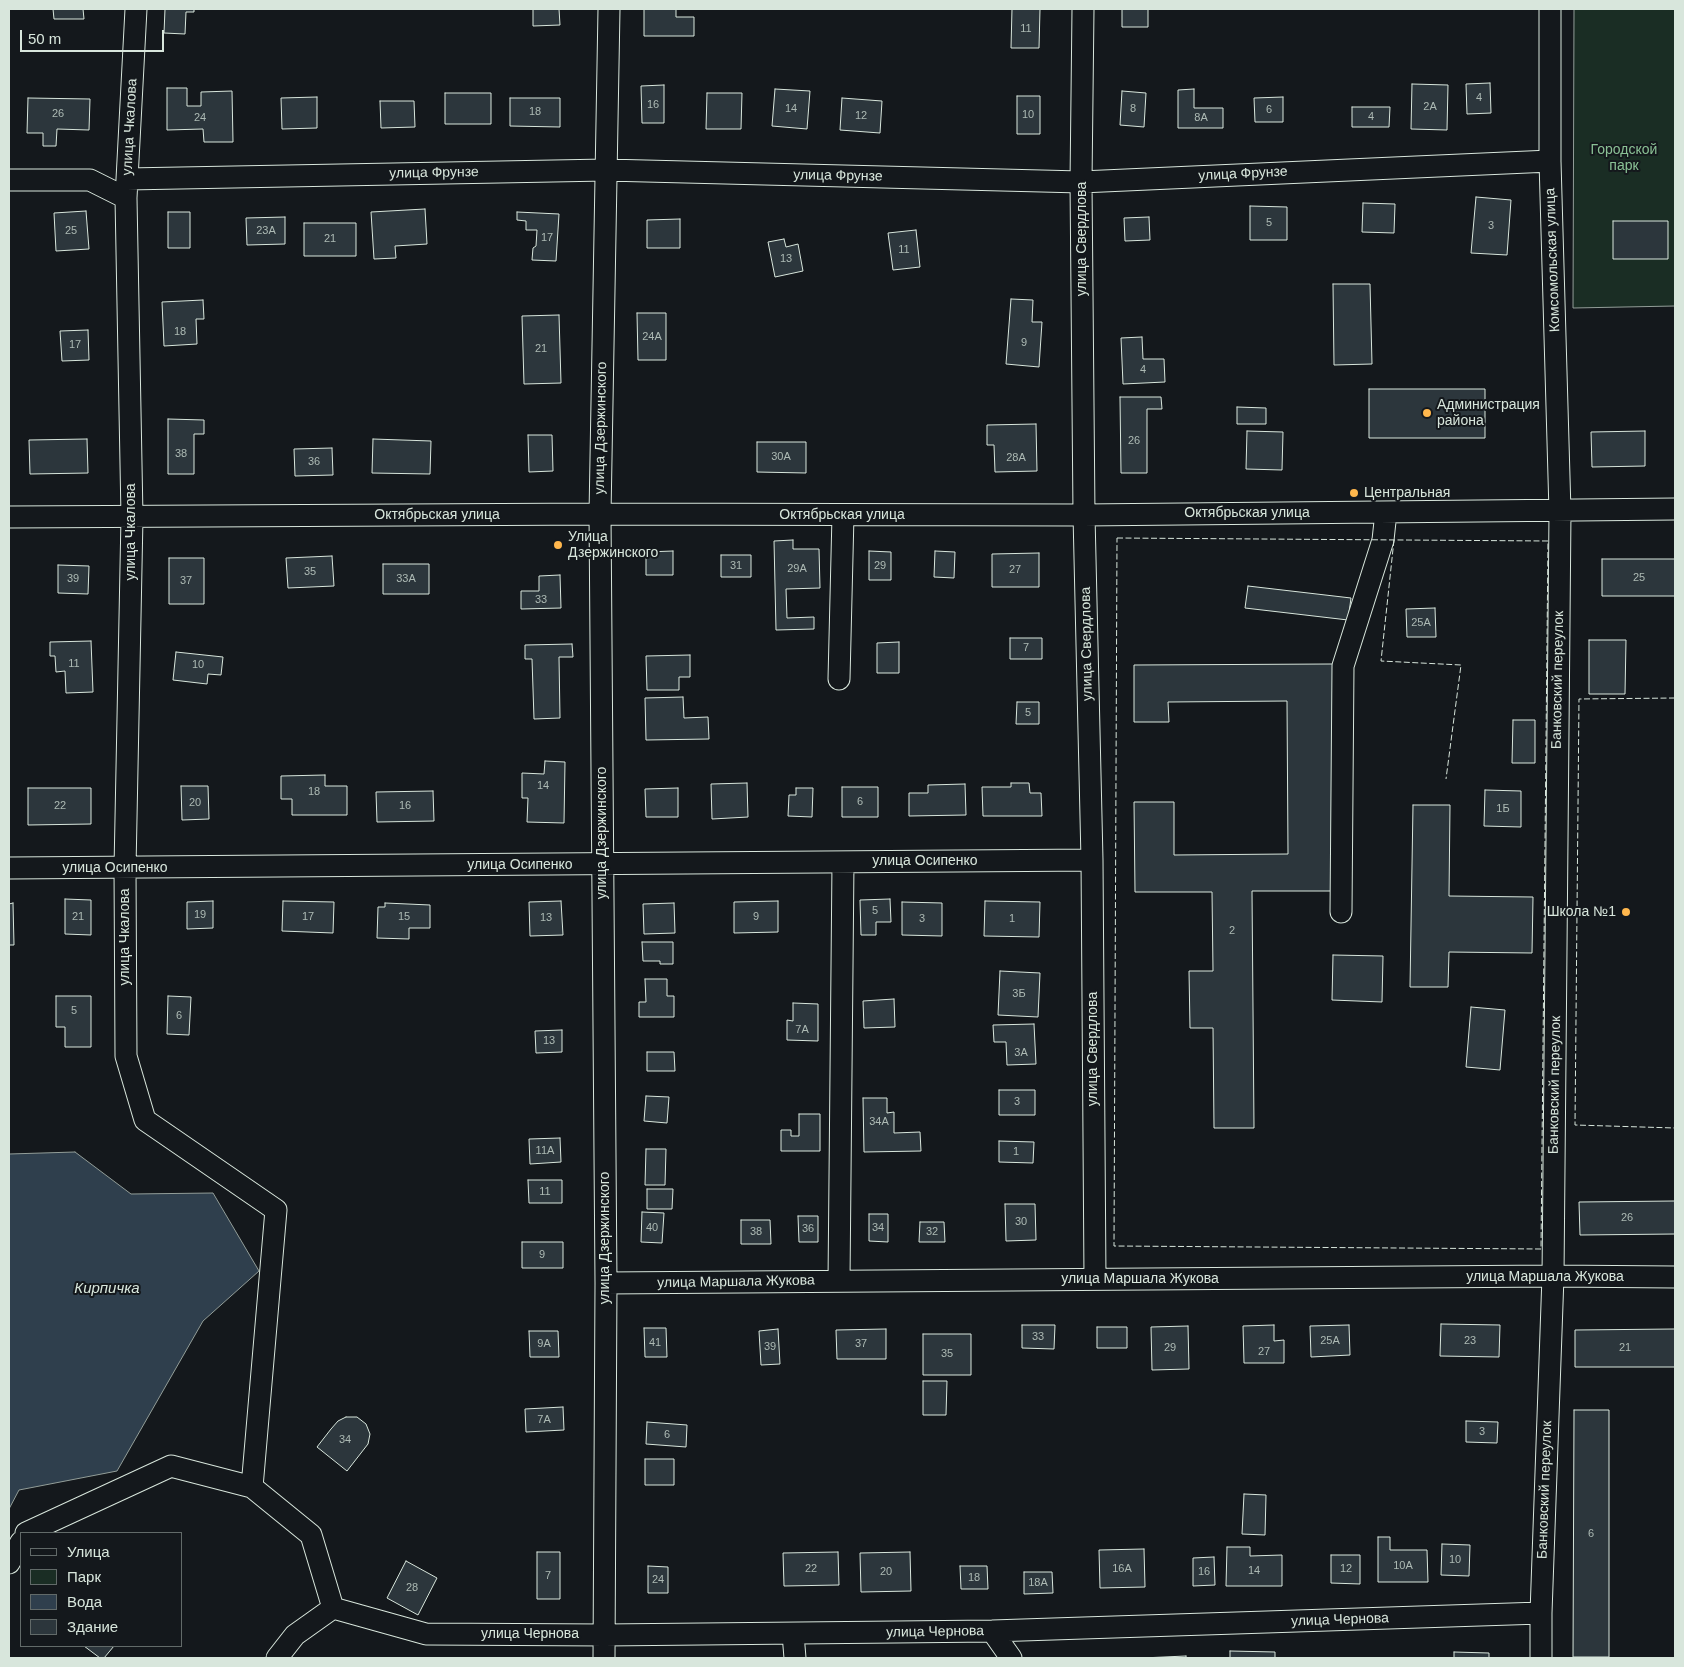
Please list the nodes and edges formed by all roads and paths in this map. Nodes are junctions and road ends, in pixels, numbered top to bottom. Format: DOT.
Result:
graph roads {
  1 [pos="136,9"];
  2 [pos="609,9"];
  3 [pos="1083,9"];
  4 [pos="1550,9"];
  5 [pos="1550,161"];
  6 [pos="606,170"];
  7 [pos="9,180"];
  8 [pos="1081,182"];
  9 [pos="126,188"];
  10 [pos="1675,509"];
  11 [pos="1386,512"];
  12 [pos="1560,512"];
  13 [pos="600,514"];
  14 [pos="843,515"];
  15 [pos="1084,515"];
  16 [pos="9,517"];
  17 [pos="132,517"];
  18 [pos="839,679"];
  19 [pos="1092,860"];
  20 [pos="843,862"];
  21 [pos="603,864"];
  22 [pos="9,868"];
  23 [pos="125,868"];
  24 [pos="1341,912"];
  25 [pos="1553,1276"];
  26 [pos="1675,1277"];
  27 [pos="1095,1280"];
  28 [pos="839,1281"];
  29 [pos="606,1283"];
  30 [pos="252,1487"];
  31 [pos="28,1532"];
  32 [pos="20,1544"];
  33 [pos="9,1564"];
  34 [pos="333,1608"];
  35 [pos="1541,1613"];
  36 [pos="992,1631"];
  37 [pos="793,1634"];
  38 [pos="605,1635"];
  39 [pos="277,1658"];
  40 [pos="604,1658"];
  41 [pos="795,1658"];
  42 [pos="1011,1658"];
  43 [pos="1541,1658"];
  1 -- 9 [label="street, улица Чкалова"];
  2 -- 6 [label="street, улица Дзержинского"];
  3 -- 8 [label="street, улица Свердлова"];
  4 -- 5 [label="street, Комсомольская улица"];
  5 -- 8 [label="street, улица Фрунзе"];
  5 -- 12 [label="street, Комсомольская улица"];
  6 -- 8 [label="street, улица Фрунзе"];
  6 -- 9 [label="street, улица Фрунзе"];
  6 -- 13 [label="street, улица Дзержинского"];
  7 -- 9 [label="street, улица Фрунзе"];
  8 -- 15 [label="street, улица Свердлова"];
  9 -- 17 [label="street, улица Чкалова"];
  10 -- 12 [label="street, Октябрьская улица"];
  11 -- 12 [label="street, Октябрьская улица"];
  11 -- 15 [label="street, Октябрьская улица"];
  11 -- 24 [label="street"];
  12 -- 25 [label="street, Банковский переулок"];
  13 -- 14 [label="street, Октябрьская улица"];
  13 -- 17 [label="street, Октябрьская улица"];
  13 -- 21 [label="street, улица Дзержинского"];
  14 -- 15 [label="street, Октябрьская улица"];
  14 -- 18 [label="street"];
  15 -- 19 [label="street, улица Свердлова"];
  16 -- 17 [label="street, Октябрьская улица"];
  17 -- 23 [label="street, улица Чкалова"];
  19 -- 20 [label="street, улица Осипенко"];
  19 -- 27 [label="street, улица Свердлова"];
  20 -- 21 [label="street, улица Осипенко"];
  20 -- 28 [label="street"];
  21 -- 23 [label="street, улица Осипенко"];
  21 -- 29 [label="street, улица Дзержинского"];
  22 -- 23 [label="street, улица Осипенко"];
  23 -- 30 [label="street, улица Чкалова"];
  25 -- 26 [label="street, улица Маршала Жукова"];
  25 -- 27 [label="street, улица Маршала Жукова"];
  25 -- 35 [label="street, Банковский переулок"];
  27 -- 28 [label="street, улица Маршала Жукова"];
  28 -- 29 [label="street, улица Маршала Жукова"];
  29 -- 38 [label="street, улица Дзержинского"];
  30 -- 31 [label="street"];
  30 -- 34 [label="street"];
  32 -- 33 [label="street"];
  34 -- 38 [label="street, улица Чернова"];
  34 -- 39 [label="street"];
  35 -- 36 [label="street, улица Чернова"];
  35 -- 43 [label="street, Банковский переулок"];
  36 -- 37 [label="street, улица Чернова"];
  36 -- 42 [label="street"];
  37 -- 38 [label="street, улица Чернова"];
  37 -- 41 [label="street"];
  38 -- 40 [label="street, улица Дзержинского"];
}
